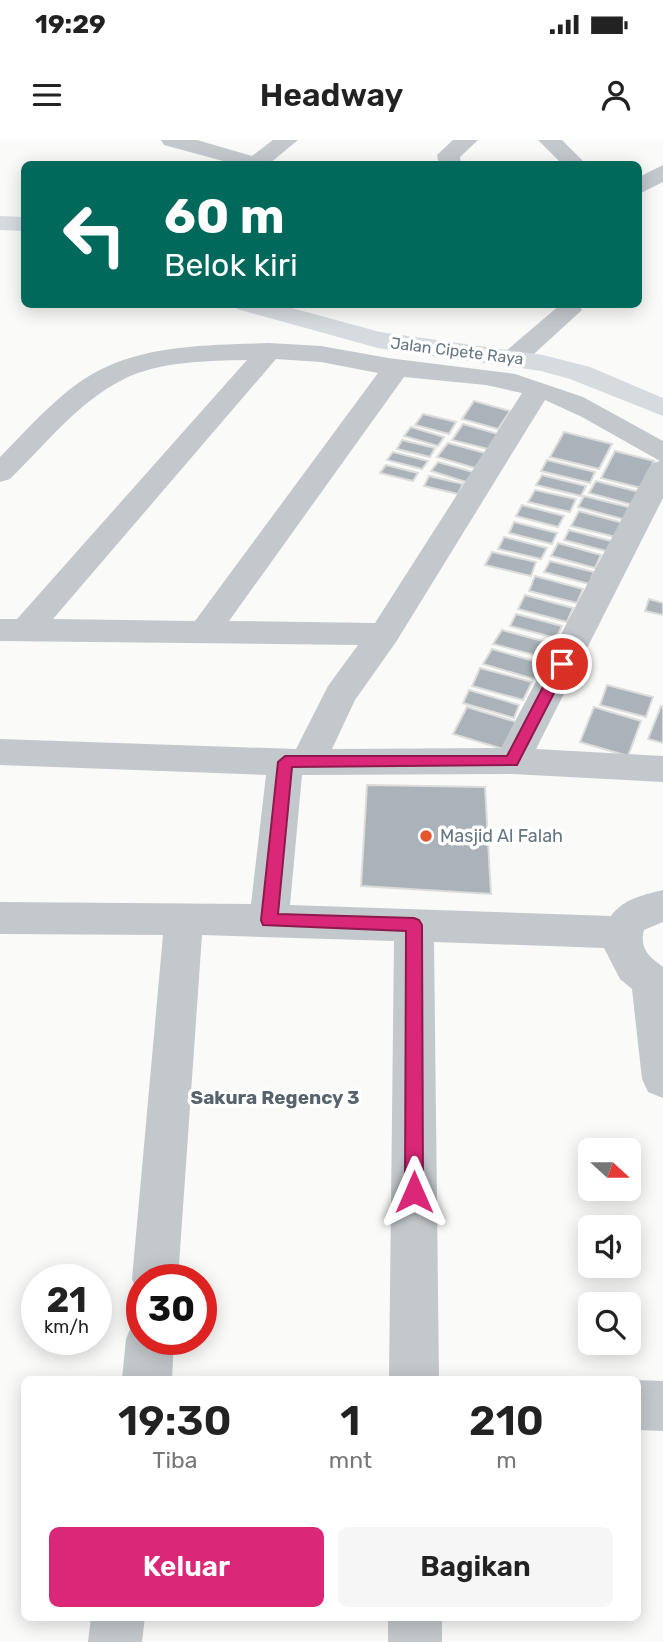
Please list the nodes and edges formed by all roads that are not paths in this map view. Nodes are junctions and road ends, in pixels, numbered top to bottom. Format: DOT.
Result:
graph roads {
  1 [pos="172,140"];
  2 [pos="287,140"];
  3 [pos="467,140"];
  4 [pos="549,140"];
  5 [pos="243,161"];
  6 [pos="253,161"];
  7 [pos="449,161"];
  8 [pos="572,161"];
  9 [pos="663,172"];
  10 [pos="642,185"];
  11 [pos="0,223"];
  12 [pos="21,224"];
  13 [pos="262,308"];
  14 [pos="569,310"];
  15 [pos="270,351"];
  16 [pos="515,357"];
  17 [pos="396,368"];
  18 [pos="537,389"];
  19 [pos="663,408"];
  20 [pos="663,453"];
  21 [pos="663,469"];
  22 [pos="0,472"];
  23 [pos="13,630"];
  24 [pos="205,631"];
  25 [pos="384,634"];
  26 [pos="0,752"];
  27 [pos="512,761"];
  28 [pos="297,762"];
  29 [pos="663,769"];
  30 [pos="663,906"];
  31 [pos="0,918"];
  32 [pos="184,919"];
  33 [pos="269,920"];
  34 [pos="414,925"];
  35 [pos="622,933"];
  36 [pos="657,984"];
  37 [pos="663,1079"];
  38 [pos="156,1264"];
  39 [pos="149,1355"];
  40 [pos="147,1376"];
  41 [pos="414,1376"];
  42 [pos="641,1405"];
  43 [pos="663,1406"];
  44 [pos="118,1621"];
  45 [pos="415,1621"];
  46 [pos="115,1642"];
  47 [pos="415,1642"];
  1 -- 5 [label="street"];
  2 -- 6 [label="street"];
  3 -- 7 [label="street"];
  4 -- 8 [label="street"];
  9 -- 10 [label="street"];
  11 -- 12 [label="main road"];
  13 -- 16 [label="main road, Jalan Cipete Raya"];
  14 -- 16 [label="street"];
  15 -- 17 [label="street"];
  15 -- 22 [label="street"];
  15 -- 23 [label="street"];
  16 -- 19 [label="main road, Jalan Cipete Raya"];
  17 -- 18 [label="street"];
  17 -- 24 [label="street"];
  18 -- 20 [label="street"];
  18 -- 25 [label="street"];
  21 -- 27 [label="street"];
  23 -- 24 [label="street"];
  24 -- 25 [label="street"];
  25 -- 28 [label="street"];
  26 -- 28 [label="street"];
  27 -- 28 [label="street"];
  27 -- 29 [label="street"];
  28 -- 33 [label="street"];
  30 -- 35 [label="street"];
  31 -- 32 [label="street"];
  32 -- 33 [label="street"];
  32 -- 38 [label="street"];
  33 -- 34 [label="street"];
  34 -- 35 [label="street"];
  34 -- 41 [label="street"];
  35 -- 36 [label="street"];
  36 -- 37 [label="street"];
  39 -- 40 [label="street"];
  42 -- 43 [label="street"];
  44 -- 46 [label="street"];
  45 -- 47 [label="street"];
}
